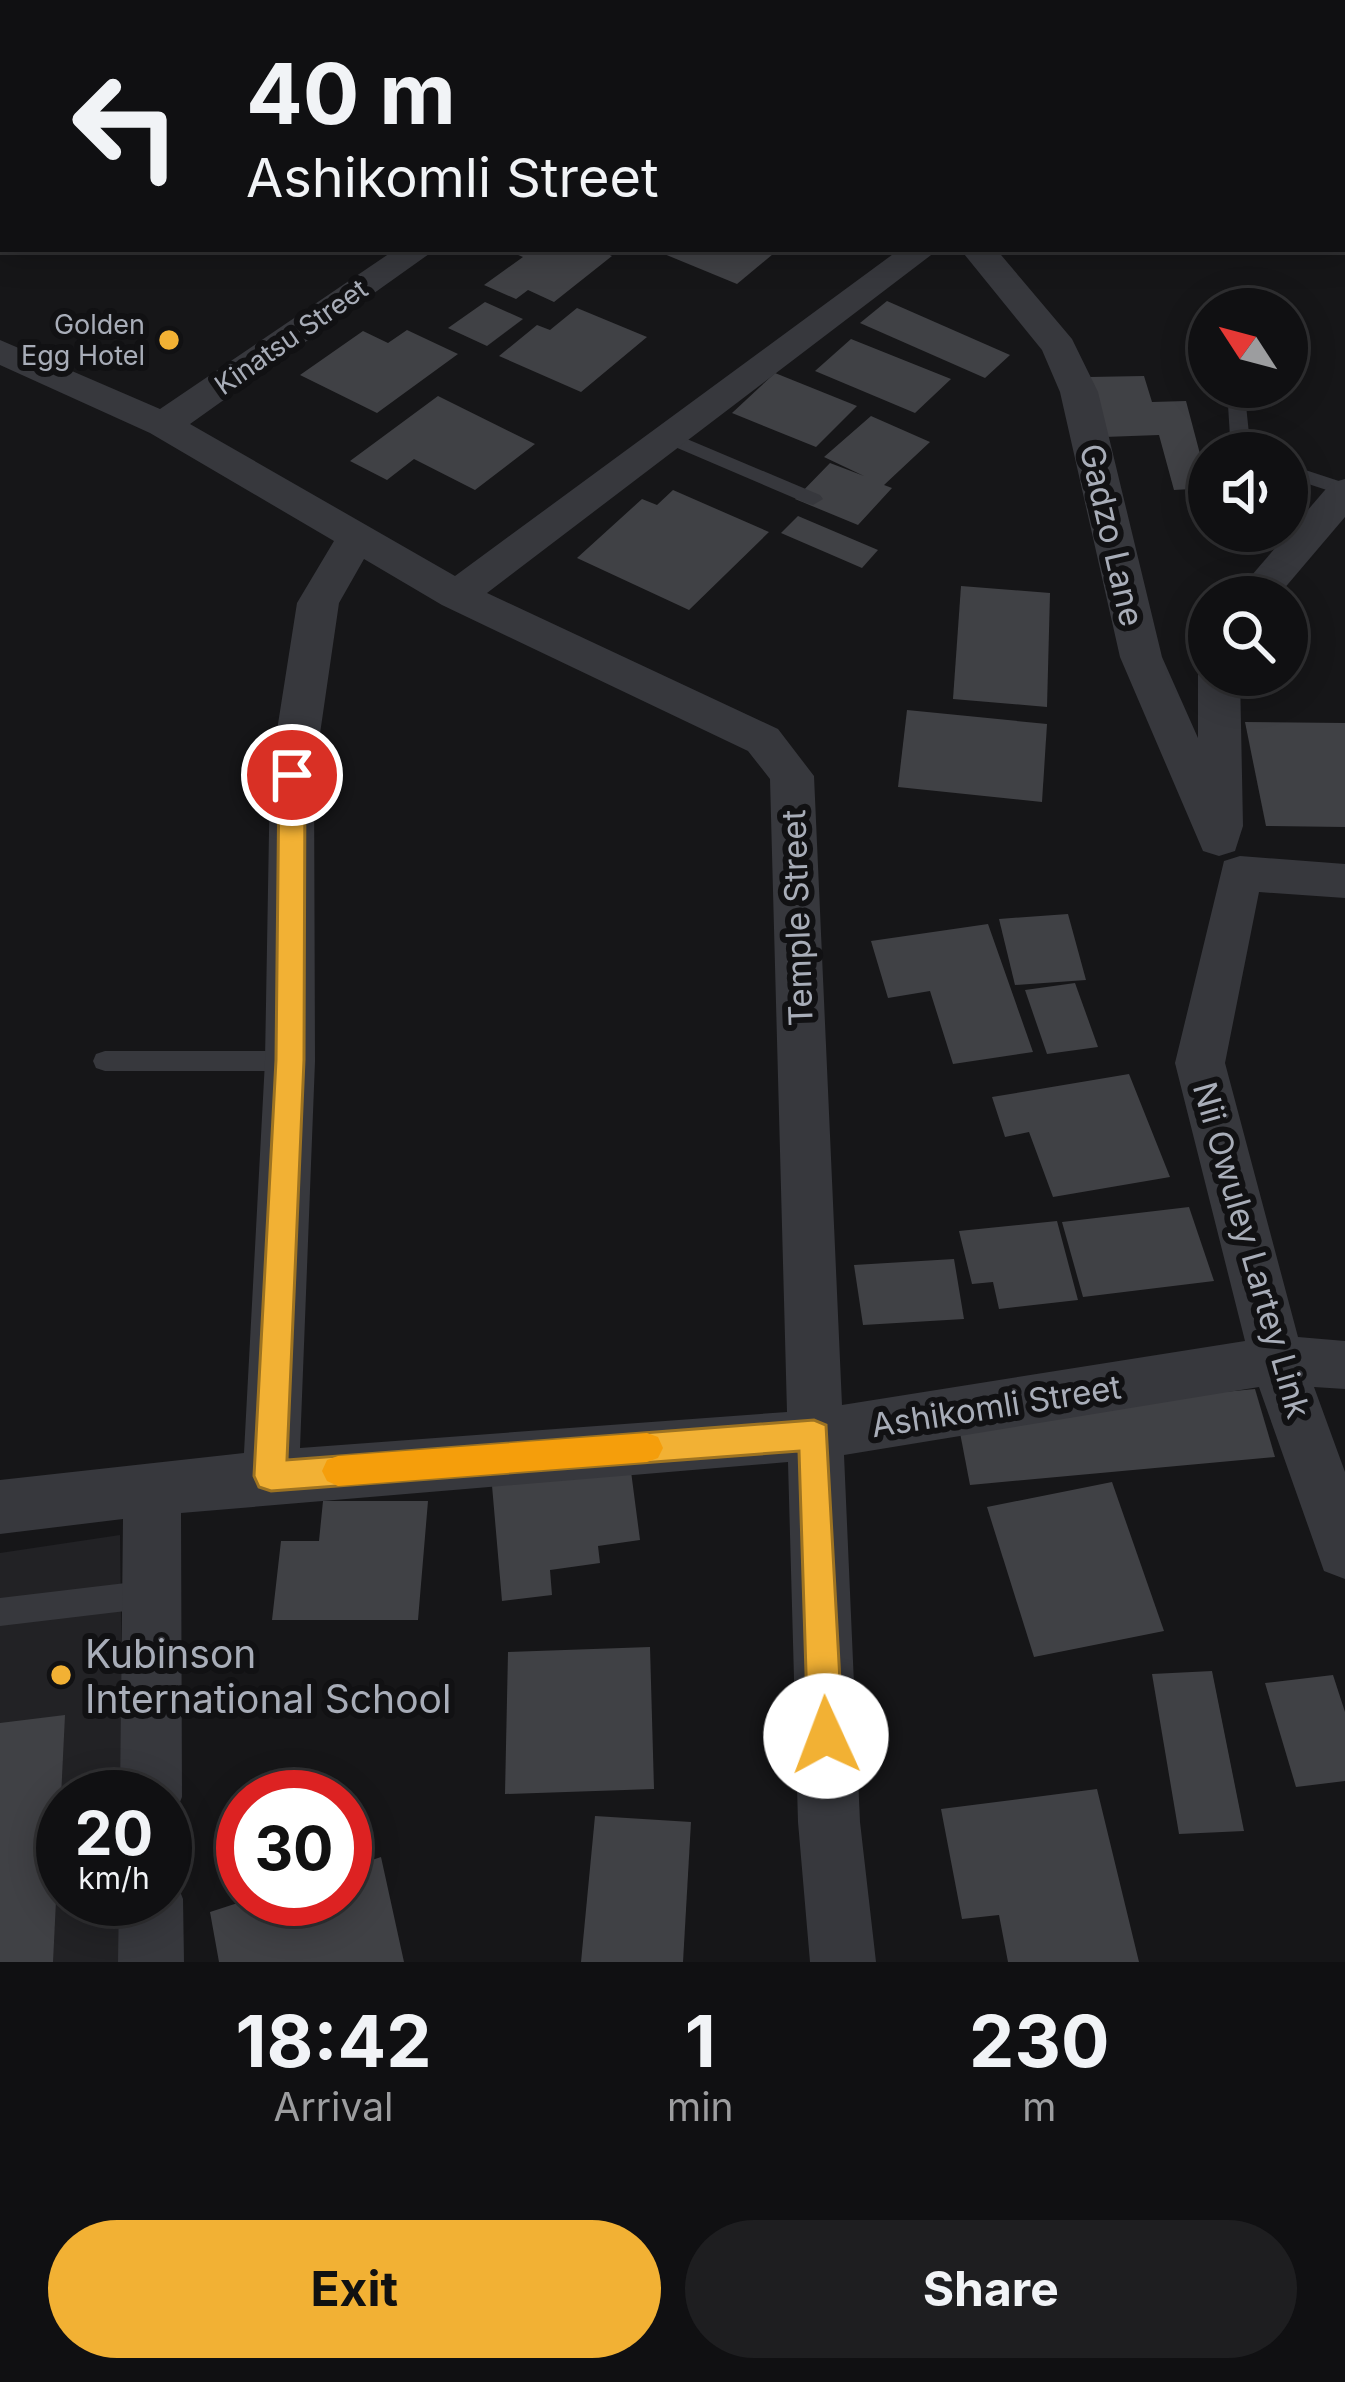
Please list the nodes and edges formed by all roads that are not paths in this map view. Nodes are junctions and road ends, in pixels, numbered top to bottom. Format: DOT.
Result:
graph roads {
  1 [pos="415,252"];
  2 [pos="918,252"];
  3 [pos="980,252"];
  4 [pos="0,351"];
  5 [pos="163,425"];
  6 [pos="668,437"];
  7 [pos="1308,478"];
  8 [pos="1345,491"];
  9 [pos="813,499"];
  10 [pos="356,537"];
  11 [pos="1272,576"];
  12 [pos="457,596"];
  13 [pos="1220,696"];
  14 [pos="1230,856"];
  15 [pos="1345,881"];
  16 [pos="290,1060"];
  17 [pos="105,1061"];
  18 [pos="1277,1360"];
  19 [pos="1345,1365"];
  20 [pos="814,1435"];
  21 [pos="271,1476"];
  22 [pos="152,1492"];
  23 [pos="0,1507"];
  24 [pos="1345,1552"];
  25 [pos="152,1594"];
  26 [pos="0,1612"];
  27 [pos="151,1770"];
  28 [pos="151,1926"];
  29 [pos="151,1962"];
  30 [pos="843,1962"];
  1 -- 5 [label="street, Kinatsu Street"];
  2 -- 6 [label="street"];
  3 -- 14 [label="street, Gadzo Lane"];
  4 -- 5 [label="street, Temple Street"];
  5 -- 10 [label="street, Temple Street"];
  6 -- 9 [label="lane"];
  6 -- 12 [label="street"];
  7 -- 8 [label="lane"];
  8 -- 11 [label="street"];
  10 -- 12 [label="street, Temple Street"];
  10 -- 16 [label="street"];
  12 -- 20 [label="street, Temple Street"];
  13 -- 14 [label="street, Nii Owuley Lartey Link"];
  14 -- 15 [label="street"];
  14 -- 18 [label="street, Nii Owuley Lartey Link"];
  16 -- 17 [label="lane"];
  16 -- 21 [label="street"];
  18 -- 19 [label="street, Ashikomli Street"];
  18 -- 20 [label="street, Ashikomli Street"];
  18 -- 24 [label="street, Nii Owuley Lartey Link"];
  20 -- 21 [label="street, Ashikomli Street"];
  20 -- 30 [label="street, Temple Street"];
  21 -- 22 [label="street, Ashikomli Street"];
  22 -- 23 [label="street, Ashikomli Street"];
  22 -- 25 [label="street"];
  25 -- 26 [label="lane"];
  25 -- 27 [label="street"];
  28 -- 29 [label="street"];
}
